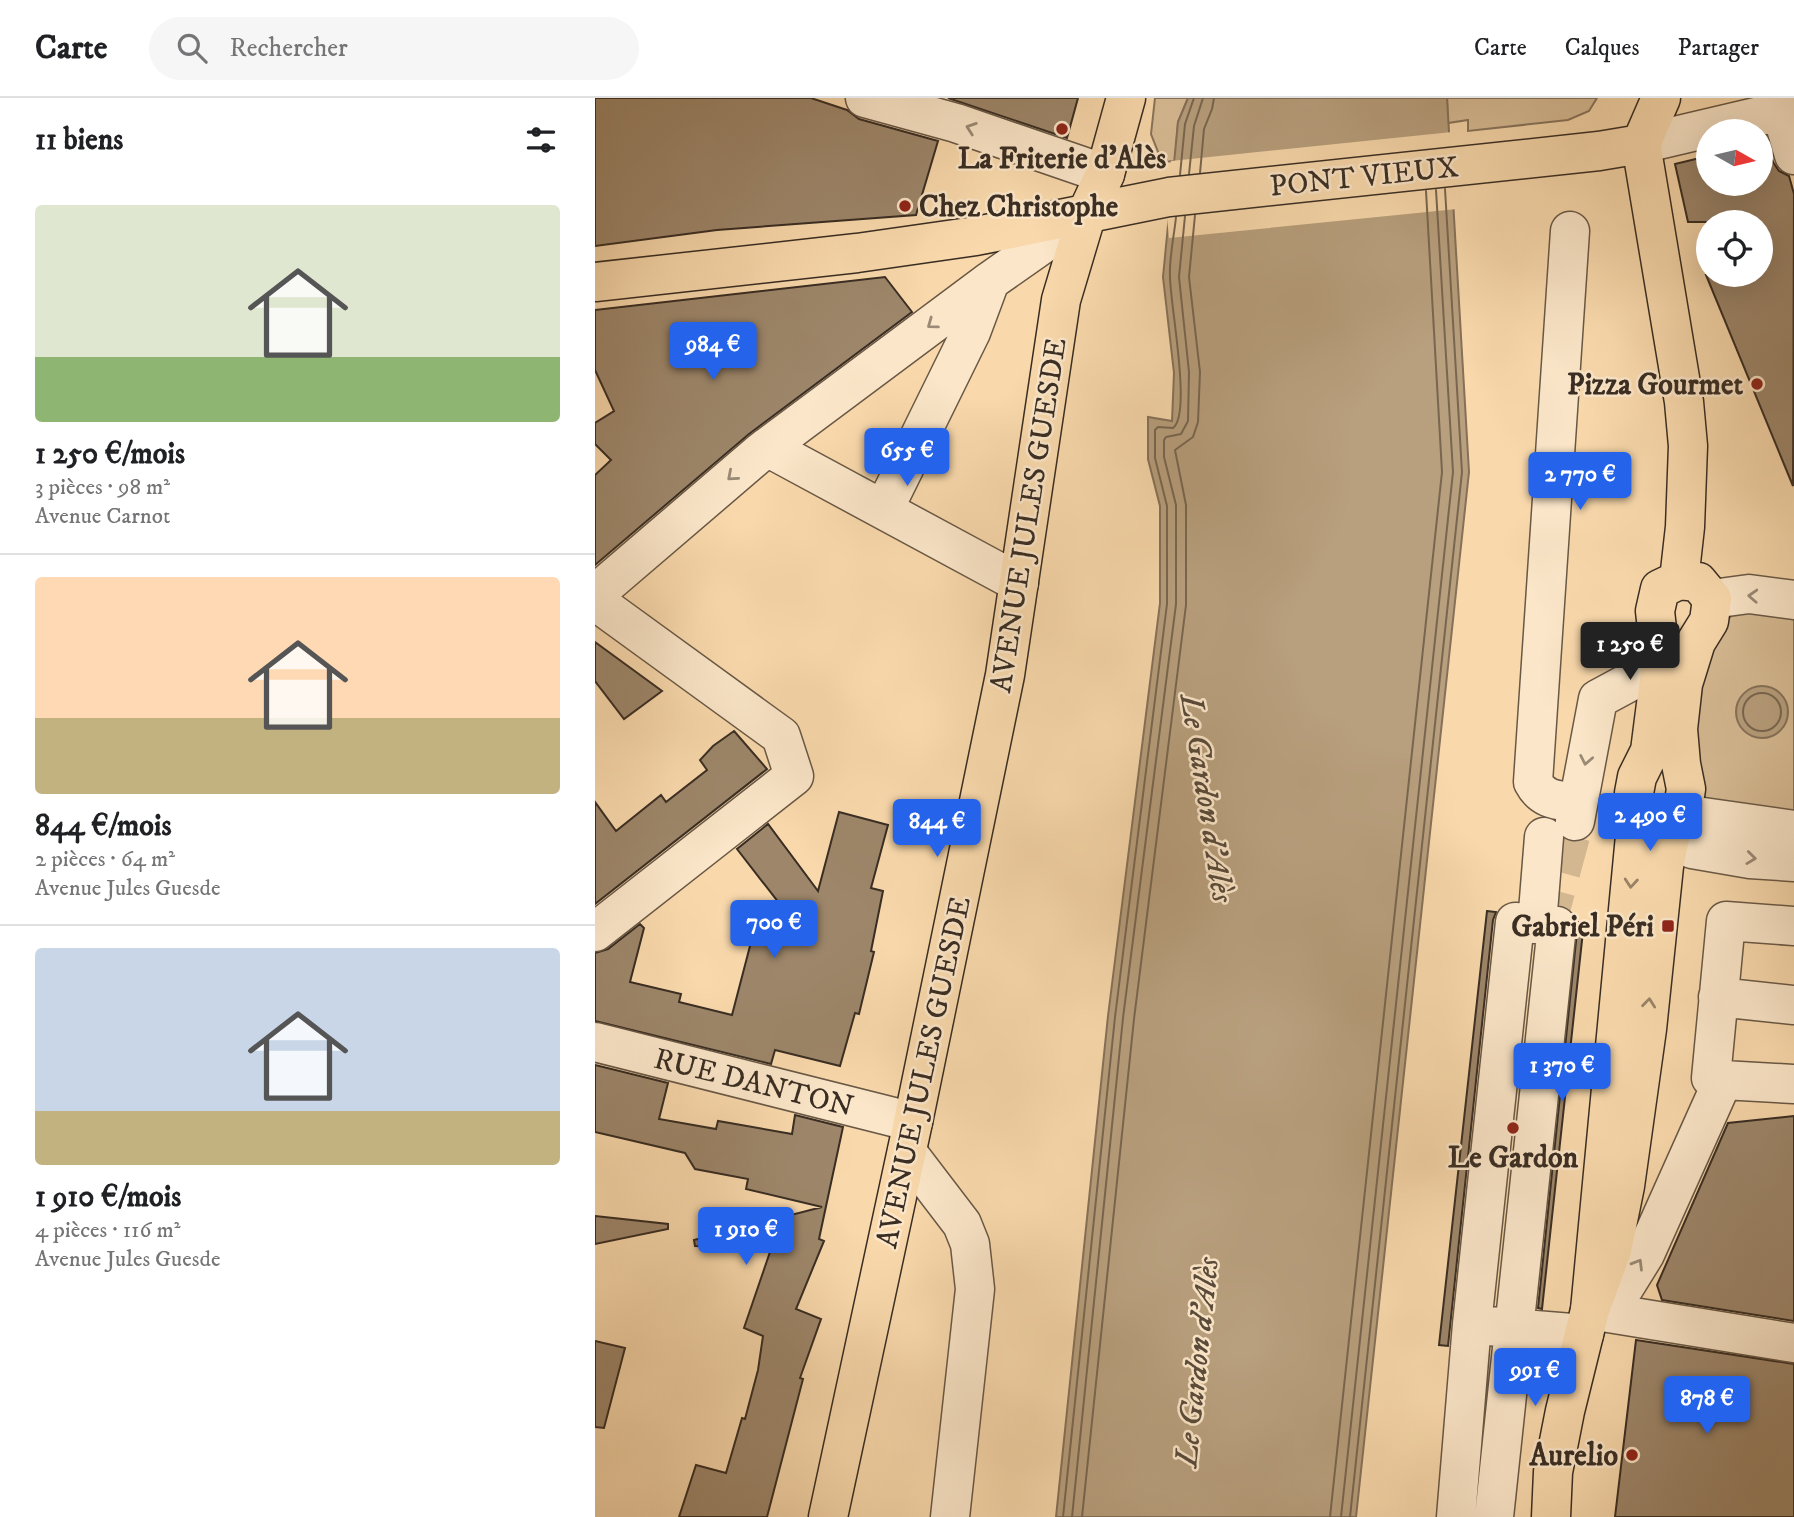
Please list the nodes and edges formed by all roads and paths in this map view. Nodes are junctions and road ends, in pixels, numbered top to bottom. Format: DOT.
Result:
graph roads {
  1 [pos="865,98"];
  2 [pos="1126,98"];
  3 [pos="1661,98"];
  4 [pos="1788,109"];
  5 [pos="1641,144"];
  6 [pos="1794,155"];
  7 [pos="1105,174"];
  8 [pos="1087,213"];
  9 [pos="1570,231"];
  10 [pos="990,281"];
  11 [pos="595,282"];
  12 [pos="767,447"];
  13 [pos="884,509"];
  14 [pos="1679,580"];
  15 [pos="1019,583"];
  16 [pos="595,594"];
  17 [pos="1712,599"];
  18 [pos="1794,600"];
  19 [pos="595,601"];
  20 [pos="1661,665"];
  21 [pos="1664,817"];
  22 [pos="1566,820"];
  23 [pos="1794,830"];
  24 [pos="1794,862"];
  25 [pos="1537,924"];
  26 [pos="1794,926"];
  27 [pos="595,932"];
  28 [pos="1718,997"];
  29 [pos="1794,1005"];
  30 [pos="595,1042"];
  31 [pos="1794,1084"];
  32 [pos="1718,1090"];
  33 [pos="910,1137"];
  34 [pos="1587,1322"];
  35 [pos="1472,1324"];
  36 [pos="1514,1329"];
  37 [pos="1794,1343"];
  38 [pos="828,1517"];
  39 [pos="950,1517"];
  40 [pos="1456,1517"];
  41 [pos="1494,1517"];
  42 [pos="1551,1517"];
  7 -- 1 [label="street, one-way"];
  2 -- 7 [label="main road, AVENUE JULES GUESDE"];
  3 -- 5 [label="main road"];
  4 -- 5 [label="street"];
  4 -- 6 [label="street"];
  5 -- 8 [label="main road, PONT VIEUX"];
  5 -- 14 [label="main road"];
  7 -- 8 [label="main road, AVENUE JULES GUESDE"];
  8 -- 10 [label="street"];
  8 -- 11 [label="main road, PONT VIEUX"];
  8 -- 15 [label="main road, AVENUE JULES GUESDE"];
  9 -- 22 [label="street"];
  10 -- 12 [label="street, one-way"];
  10 -- 13 [label="street"];
  12 -- 13 [label="street"];
  12 -- 16 [label="street, one-way"];
  13 -- 15 [label="street"];
  14 -- 17 [label="main road"];
  14 -- 20 [label="main road"];
  15 -- 33 [label="main road, AVENUE JULES GUESDE"];
  18 -- 17 [label="street, one-way"];
  17 -- 21 [label="main road"];
  19 -- 27 [label="street"];
  20 -- 21 [label="main road"];
  20 -- 22 [label="street, one-way"];
  21 -- 23 [label="street"];
  21 -- 24 [label="street, one-way"];
  21 -- 34 [label="main road"];
  22 -- 25 [label="street"];
  25 -- 35 [label="street"];
  25 -- 36 [label="street"];
  26 -- 28 [label="street"];
  28 -- 29 [label="street"];
  28 -- 32 [label="street"];
  30 -- 33 [label="street, RUE DANTON"];
  31 -- 32 [label="street"];
  34 -- 32 [label="street, one-way"];
  33 -- 38 [label="main road, AVENUE JULES GUESDE"];
  33 -- 39 [label="street"];
  34 -- 36 [label="street"];
  34 -- 37 [label="street"];
  34 -- 42 [label="main road"];
  35 -- 36 [label="street"];
  35 -- 40 [label="street"];
  36 -- 41 [label="street"];
}
